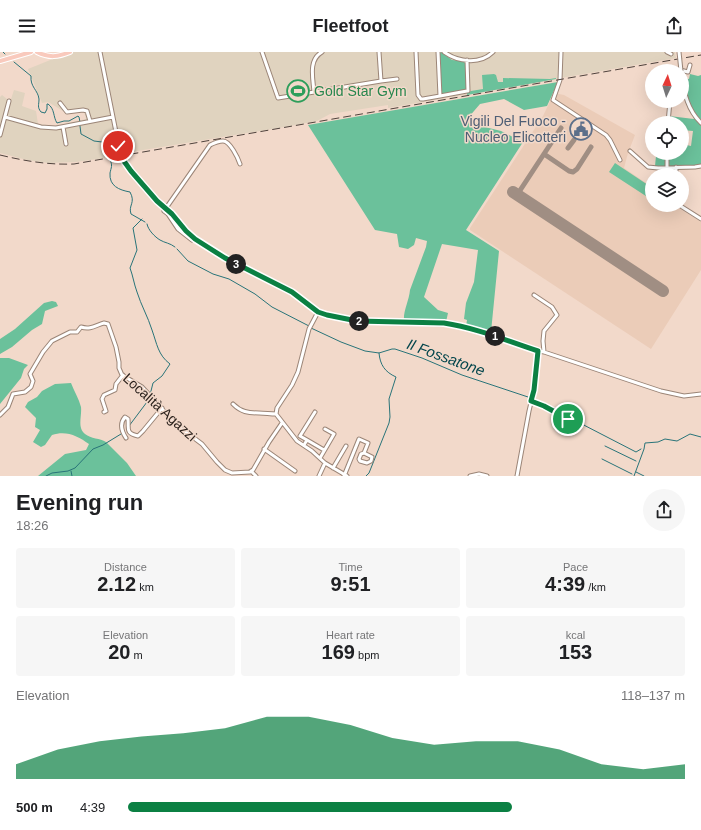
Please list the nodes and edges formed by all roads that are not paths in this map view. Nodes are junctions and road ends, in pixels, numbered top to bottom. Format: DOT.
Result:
graph roads {
  1 [pos="31,52"];
  2 [pos="37,52"];
  3 [pos="70,52"];
  4 [pos="100,52"];
  5 [pos="262,52"];
  6 [pos="312,52"];
  7 [pos="322,52"];
  8 [pos="379,52"];
  9 [pos="416,52"];
  10 [pos="438,52"];
  11 [pos="444,52"];
  12 [pos="493,52"];
  13 [pos="561,52"];
  14 [pos="667,52"];
  15 [pos="679,52"];
  16 [pos="671,54"];
  17 [pos="316,57"];
  18 [pos="467,60"];
  19 [pos="0,61"];
  20 [pos="680,64"];
  21 [pos="690,65"];
  22 [pos="689,68"];
  23 [pos="397,79"];
  24 [pos="381,82"];
  25 [pos="314,92"];
  26 [pos="440,96"];
  27 [pos="9,101"];
  28 [pos="60,102"];
  29 [pos="689,106"];
  30 [pos="5,117"];
  31 [pos="112,117"];
  32 [pos="90,121"];
  33 [pos="701,123"];
  34 [pos="63,128"];
  35 [pos="0,136"];
  36 [pos="66,144"];
  37 [pos="630,151"];
  38 [pos="620,160"];
  39 [pos="667,160"];
  40 [pos="240,164"];
  41 [pos="701,166"];
  42 [pos="667,167"];
  43 [pos="676,167"];
  44 [pos="165,210"];
  45 [pos="689,211"];
  46 [pos="701,219"];
  47 [pos="178,221"];
  48 [pos="174,224"];
  49 [pos="192,240"];
  50 [pos="534,295"];
  51 [pos="318,312"];
  52 [pos="538,351"];
  53 [pos="544,352"];
  54 [pos="123,375"];
  55 [pos="701,394"];
  56 [pos="531,401"];
  57 [pos="233,404"];
  58 [pos="162,408"];
  59 [pos="104,412"];
  60 [pos="315,412"];
  61 [pos="276,414"];
  62 [pos="0,415"];
  63 [pos="568,419"];
  64 [pos="282,423"];
  65 [pos="325,429"];
  66 [pos="126,438"];
  67 [pos="307,440"];
  68 [pos="304,445"];
  69 [pos="346,446"];
  70 [pos="264,450"];
  71 [pos="324,450"];
  72 [pos="364,453"];
  73 [pos="320,458"];
  74 [pos="325,463"];
  75 [pos="333,468"];
  76 [pos="295,471"];
  77 [pos="251,472"];
  78 [pos="228,474"];
  79 [pos="256,476"];
  80 [pos="319,476"];
  81 [pos="345,476"];
  82 [pos="470,476"];
  83 [pos="487,476"];
  84 [pos="517,476"];
  1 -- 19 [label="main road"];
  2 -- 3 [label="main road"];
  4 -- 31 [label="street"];
  5 -- 25 [label="street"];
  6 -- 17 [label="street"];
  7 -- 17 [label="street"];
  8 -- 24 [label="street"];
  9 -- 26 [label="street"];
  10 -- 26 [label="street"];
  11 -- 18 [label="street"];
  12 -- 18 [label="street"];
  13 -- 38 [label="street"];
  14 -- 16 [label="street"];
  15 -- 20 [label="street, bridge"];
  17 -- 25 [label="street"];
  18 -- 26 [label="street"];
  21 -- 22 [label="street"];
  23 -- 24 [label="street"];
  24 -- 25 [label="street"];
  27 -- 30 [label="street"];
  28 -- 32 [label="street"];
  29 -- 33 [label="street"];
  30 -- 34 [label="street"];
  30 -- 35 [label="street"];
  31 -- 32 [label="street"];
  31 -- 44 [label="street"];
  32 -- 34 [label="street"];
  34 -- 36 [label="street"];
  37 -- 42 [label="street"];
  39 -- 42 [label="street"];
  40 -- 44 [label="street"];
  41 -- 43 [label="street"];
  42 -- 43 [label="street"];
  44 -- 47 [label="street"];
  44 -- 48 [label="street"];
  45 -- 46 [label="street"];
  47 -- 48 [label="street"];
  47 -- 51 [label="street"];
  48 -- 49 [label="street"];
  50 -- 53 [label="street"];
  51 -- 52 [label="street"];
  51 -- 61 [label="street"];
  52 -- 53 [label="street"];
  52 -- 56 [label="street"];
  53 -- 55 [label="street"];
  54 -- 58 [label="street, Località Agazzi"];
  54 -- 59 [label="street"];
  54 -- 62 [label="street, Località Agazzi"];
  56 -- 63 [label="street"];
  56 -- 84 [label="street"];
  57 -- 61 [label="street"];
  58 -- 66 [label="street"];
  58 -- 78 [label="street, Località Agazzi"];
  60 -- 67 [label="street"];
  61 -- 64 [label="street"];
  64 -- 68 [label="street"];
  64 -- 70 [label="street"];
  65 -- 71 [label="street"];
  67 -- 68 [label="street"];
  67 -- 71 [label="street"];
  68 -- 73 [label="street"];
  69 -- 75 [label="street"];
  70 -- 76 [label="street"];
  70 -- 77 [label="street"];
  71 -- 73 [label="street"];
  72 -- 81 [label="street"];
  73 -- 74 [label="street"];
  74 -- 75 [label="street"];
  74 -- 80 [label="street"];
  75 -- 81 [label="street"];
  77 -- 78 [label="street, Località Agazzi"];
  77 -- 79 [label="street"];
  82 -- 83 [label="street"];
}
